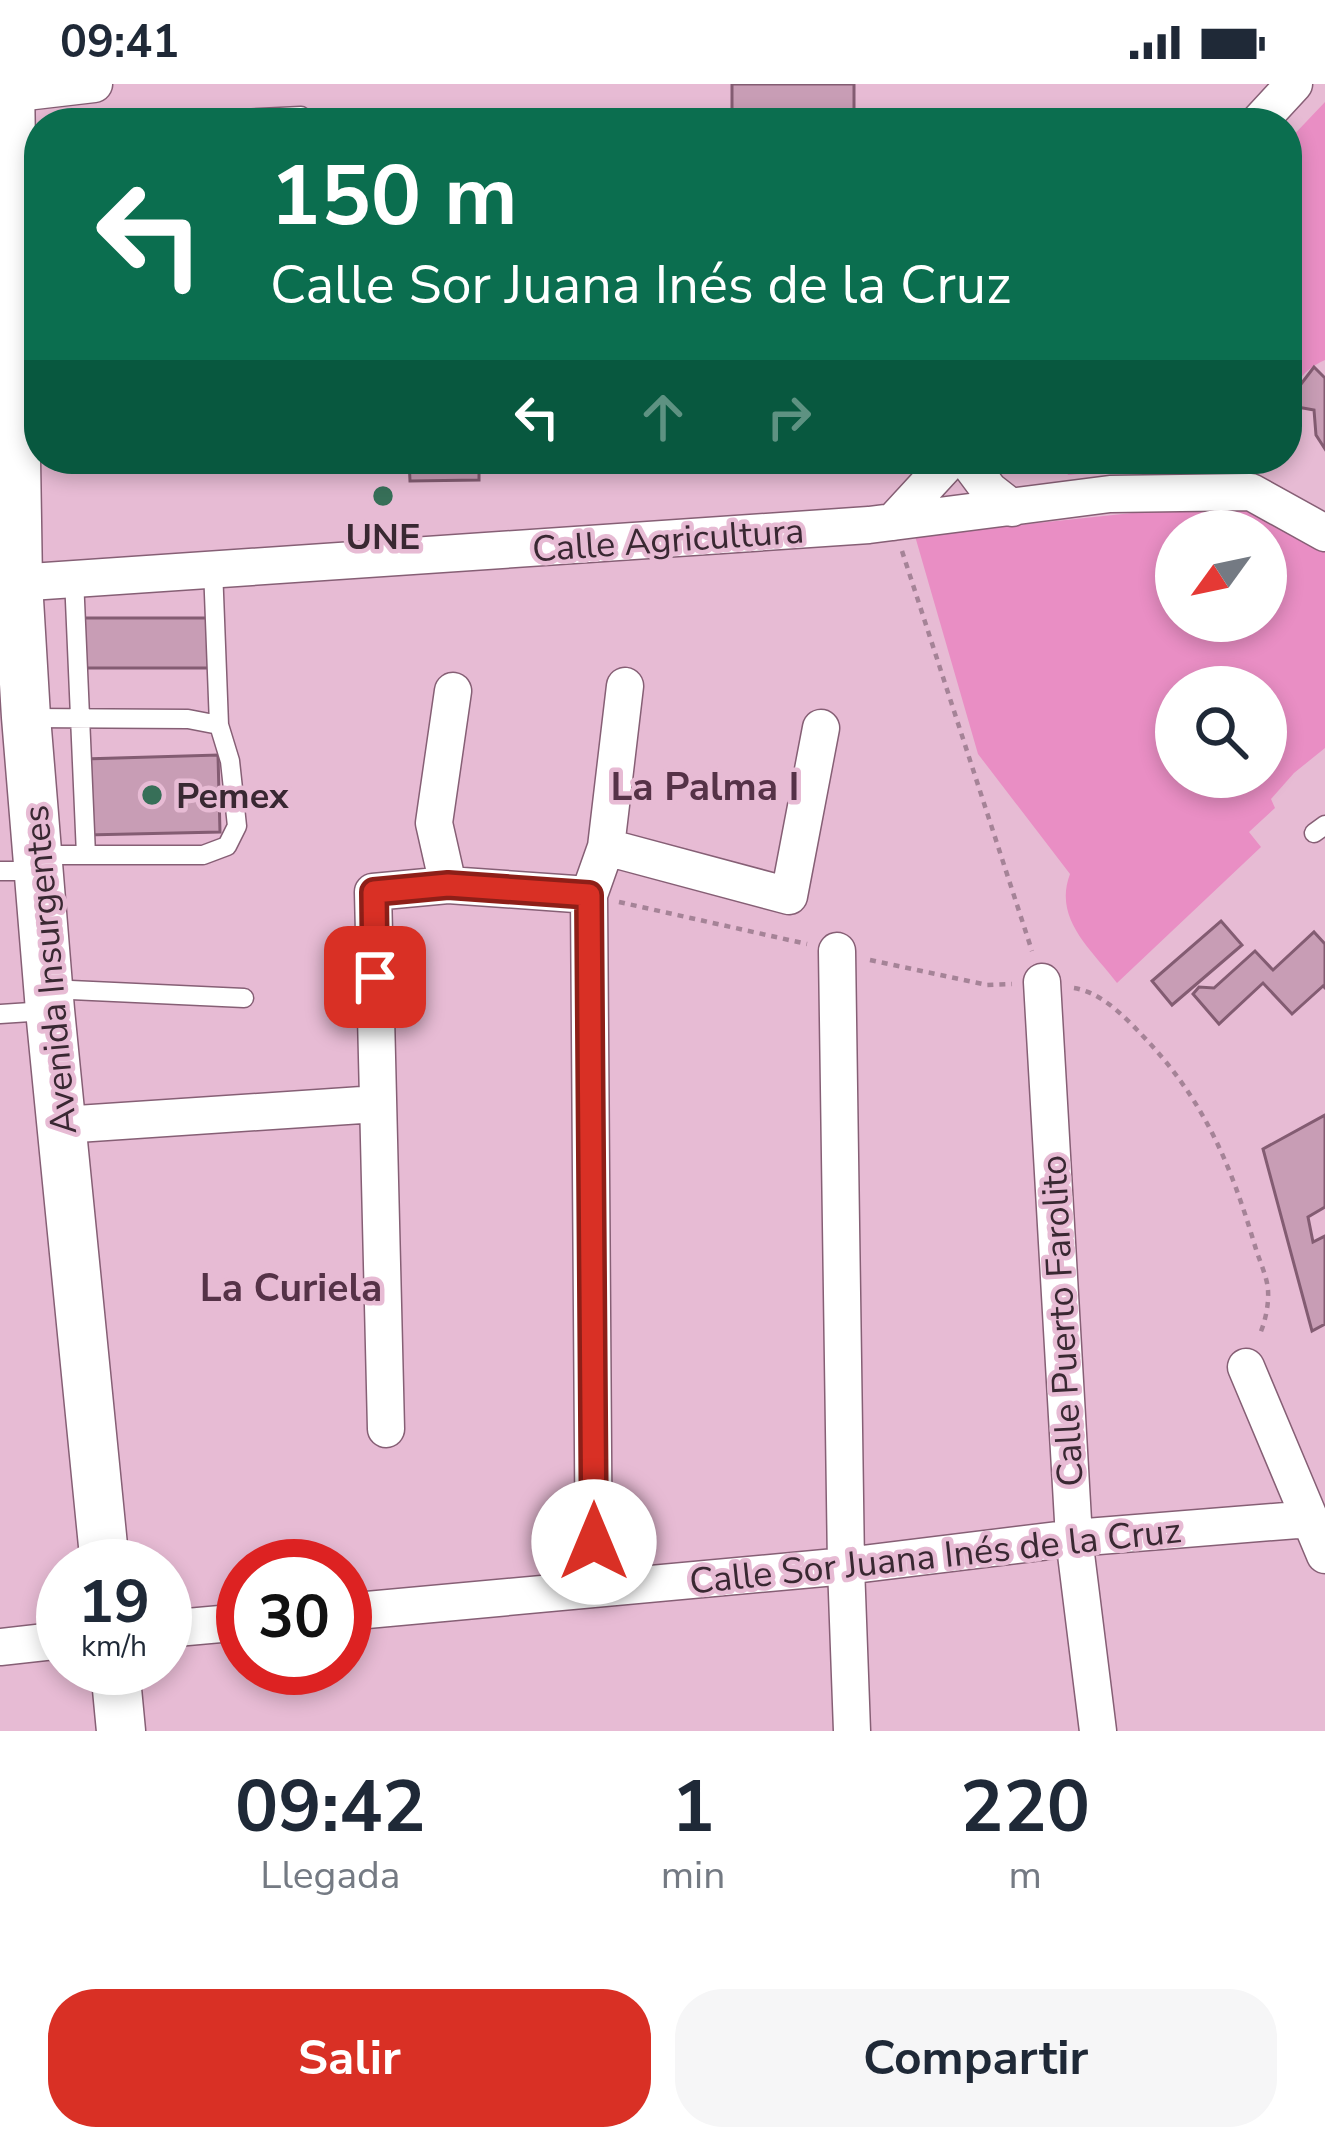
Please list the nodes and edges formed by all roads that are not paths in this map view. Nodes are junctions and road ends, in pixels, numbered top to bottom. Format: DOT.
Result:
graph roads {
  1 [pos="94,84"];
  2 [pos="1294,84"];
  3 [pos="11,105"];
  4 [pos="1272,108"];
  5 [pos="936,474"];
  6 [pos="964,474"];
  7 [pos="1012,508"];
  8 [pos="892,522"];
  9 [pos="1325,533"];
  10 [pos="213,568"];
  11 [pos="74,578"];
  12 [pos="9,583"];
  13 [pos="626,686"];
  14 [pos="453,691"];
  15 [pos="26,718"];
  16 [pos="81,718"];
  17 [pos="219,725"];
  18 [pos="821,728"];
  19 [pos="606,847"];
  20 [pos="86,855"];
  21 [pos="25,866"];
  22 [pos="448,885"];
  23 [pos="589,895"];
  24 [pos="837,951"];
  25 [pos="1042,982"];
  26 [pos="244,998"];
  27 [pos="50,1000"];
  28 [pos="0,1014"];
  29 [pos="376,1104"];
  30 [pos="62,1125"];
  31 [pos="1246,1367"];
  32 [pos="386,1429"];
  33 [pos="1310,1520"];
  34 [pos="1074,1538"];
  35 [pos="102,1539"];
  36 [pos="1325,1555"];
  37 [pos="846,1566"];
  38 [pos="594,1588"];
  39 [pos="372,1609"];
  40 [pos="36,1643"];
  41 [pos="0,1647"];
  42 [pos="118,1695"];
  43 [pos="122,1731"];
  44 [pos="852,1731"];
  45 [pos="1097,1731"];
  1 -- 3 [label="street"];
  2 -- 4 [label="street"];
  3 -- 12 [label="main road, Avenida Insurgentes"];
  5 -- 8 [label="street"];
  6 -- 7 [label="street"];
  7 -- 8 [label="street, Calle Agricultura"];
  7 -- 9 [label="street, Calle Agricultura"];
  8 -- 10 [label="street, Calle Agricultura"];
  10 -- 11 [label="street, Calle Agricultura"];
  10 -- 17 [label="lane"];
  11 -- 12 [label="street, Calle Agricultura"];
  11 -- 16 [label="lane"];
  12 -- 15 [label="main road, Avenida Insurgentes"];
  13 -- 19 [label="street"];
  14 -- 22 [label="street"];
  15 -- 16 [label="lane"];
  15 -- 21 [label="main road, Avenida Insurgentes"];
  16 -- 17 [label="lane"];
  16 -- 20 [label="lane"];
  17 -- 20 [label="lane"];
  18 -- 19 [label="street"];
  19 -- 23 [label="street"];
  20 -- 21 [label="lane"];
  21 -- 27 [label="main road, Avenida Insurgentes"];
  22 -- 23 [label="street"];
  22 -- 29 [label="street"];
  23 -- 38 [label="street"];
  24 -- 37 [label="street"];
  25 -- 34 [label="street, Calle Puerto Farolito"];
  26 -- 27 [label="lane"];
  27 -- 28 [label="lane"];
  27 -- 30 [label="main road, Avenida Insurgentes"];
  29 -- 30 [label="street"];
  29 -- 32 [label="street"];
  30 -- 35 [label="main road, Avenida Insurgentes"];
  31 -- 33 [label="street"];
  33 -- 34 [label="street, Calle Sor Juana Inés de la Cruz"];
  33 -- 36 [label="street"];
  34 -- 37 [label="street, Calle Sor Juana Inés de la Cruz"];
  34 -- 45 [label="street, Calle Puerto Farolito"];
  37 -- 38 [label="street, Calle Sor Juana Inés de la Cruz"];
  37 -- 44 [label="street"];
  38 -- 39 [label="street, Calle Sor Juana Inés de la Cruz"];
  40 -- 41 [label="street"];
  42 -- 43 [label="main road"];
}
